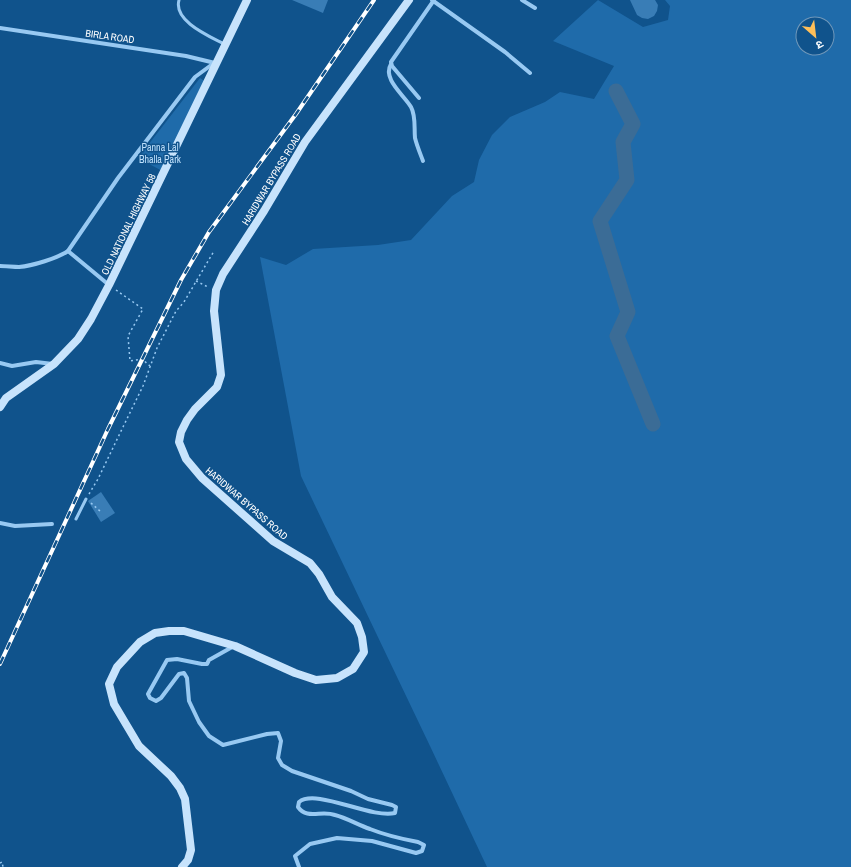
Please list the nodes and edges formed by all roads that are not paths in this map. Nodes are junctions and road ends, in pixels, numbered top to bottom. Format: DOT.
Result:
graph roads {
  1 [pos="179,0"];
  2 [pos="247,0"];
  3 [pos="409,0"];
  4 [pos="433,0"];
  5 [pos="522,0"];
  6 [pos="535,8"];
  7 [pos="0,28"];
  8 [pos="226,45"];
  9 [pos="215,64"];
  10 [pos="391,64"];
  11 [pos="530,73"];
  12 [pos="419,98"];
  13 [pos="423,161"];
  14 [pos="68,251"];
  15 [pos="0,266"];
  16 [pos="109,285"];
  17 [pos="0,363"];
  18 [pos="54,364"];
  19 [pos="0,407"];
  20 [pos="86,499"];
  21 [pos="76,519"];
  22 [pos="0,523"];
  23 [pos="52,524"];
  24 [pos="234,646"];
  25 [pos="182,867"];
  26 [pos="299,867"];
  1 -- 8 [label="lane"];
  2 -- 8 [label="main road, OLD NATIONAL HIGHWAY 58"];
  3 -- 24 [label="main road, HARIDWAR BYPASS ROAD"];
  4 -- 10 [label="street"];
  4 -- 11 [label="street"];
  5 -- 6 [label="street"];
  7 -- 9 [label="street, BIRLA ROAD"];
  8 -- 9 [label="main road, OLD NATIONAL HIGHWAY 58"];
  9 -- 14 [label="street"];
  9 -- 16 [label="main road, OLD NATIONAL HIGHWAY 58"];
  10 -- 12 [label="street"];
  10 -- 13 [label="street"];
  14 -- 15 [label="street"];
  14 -- 16 [label="street"];
  16 -- 18 [label="main road, OLD NATIONAL HIGHWAY 58"];
  17 -- 18 [label="street"];
  18 -- 19 [label="main road, OLD NATIONAL HIGHWAY 58"];
  20 -- 21 [label="lane"];
  22 -- 23 [label="street"];
  24 -- 25 [label="main road, HARIDWAR BYPASS ROAD"];
  24 -- 26 [label="street"];
}
